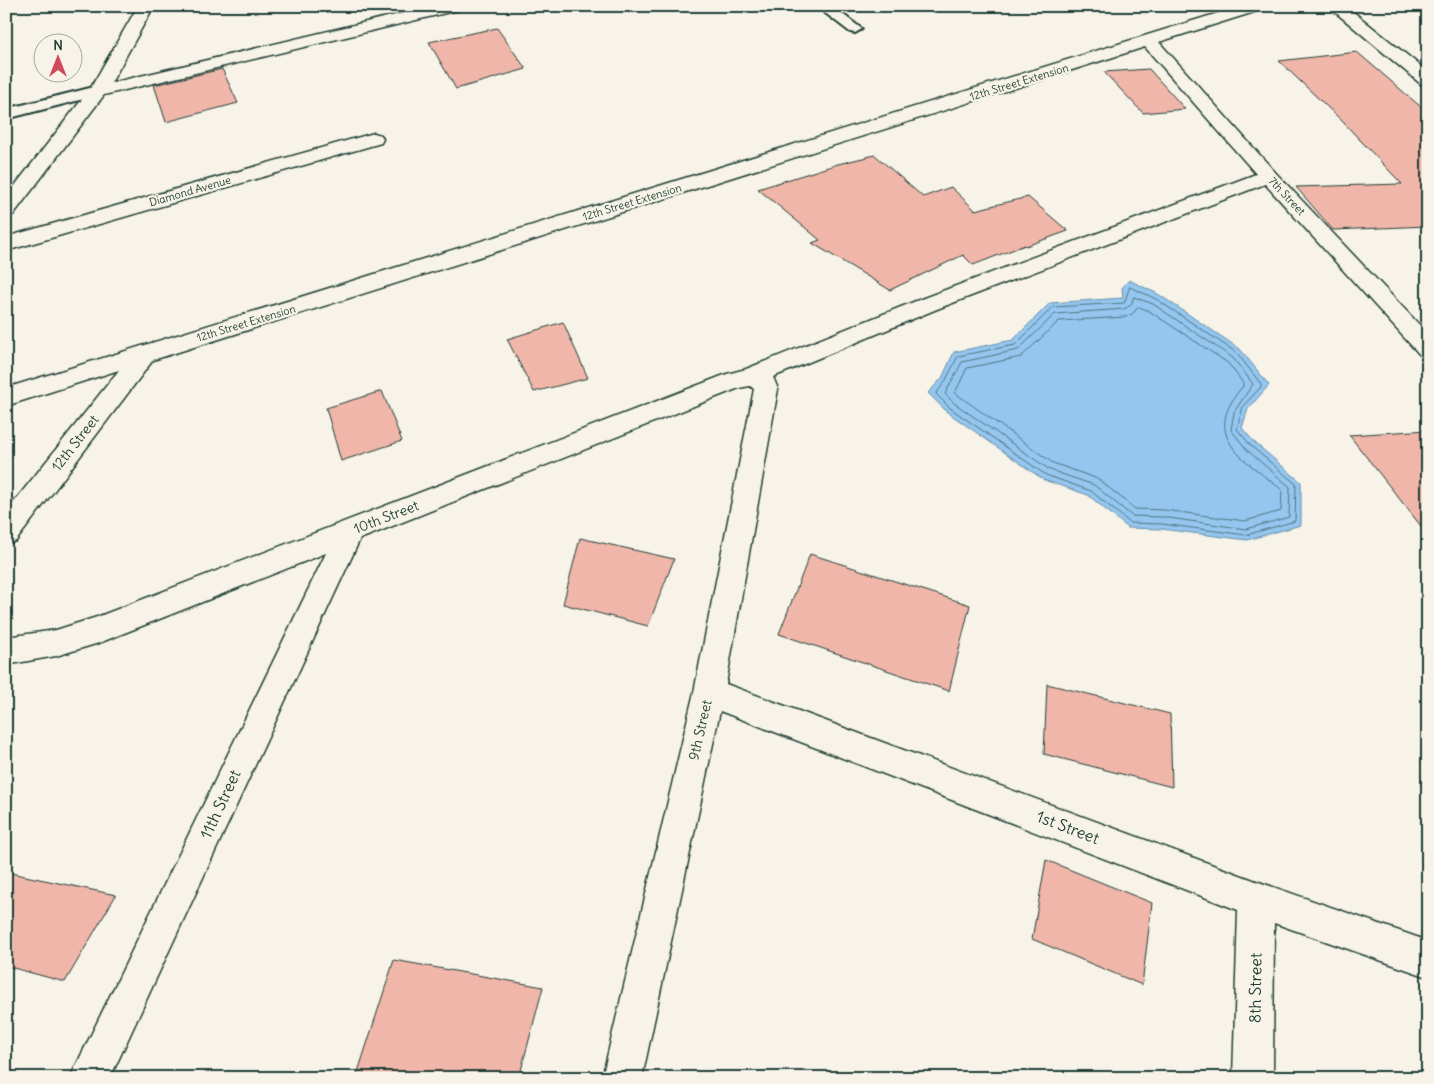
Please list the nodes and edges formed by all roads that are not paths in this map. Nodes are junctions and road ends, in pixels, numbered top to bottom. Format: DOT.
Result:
graph roads {
  1 [pos="146,6"];
  2 [pos="454,6"];
  3 [pos="823,6"];
  4 [pos="1258,6"];
  5 [pos="1336,6"];
  6 [pos="855,28"];
  7 [pos="1149,42"];
  8 [pos="1427,80"];
  9 [pos="98,91"];
  10 [pos="6,114"];
  11 [pos="374,139"];
  12 [pos="1268,176"];
  13 [pos="6,211"];
  14 [pos="6,244"];
  15 [pos="1428,348"];
  16 [pos="145,354"];
  17 [pos="756,379"];
  18 [pos="6,397"];
  19 [pos="350,531"];
  20 [pos="6,532"];
  21 [pos="6,651"];
  22 [pos="709,692"];
  23 [pos="1256,899"];
  24 [pos="1428,959"];
  25 [pos="90,1078"];
  26 [pos="622,1078"];
  27 [pos="1253,1078"];
  1 -- 9 [label="street"];
  2 -- 9 [label="street"];
  3 -- 6 [label="lane"];
  4 -- 7 [label="street, 12th Street Extension"];
  5 -- 8 [label="street"];
  7 -- 12 [label="street, 7th Street"];
  7 -- 16 [label="street, 12th Street Extension"];
  9 -- 10 [label="lane"];
  9 -- 13 [label="street"];
  11 -- 14 [label="street, Diamond Avenue"];
  12 -- 15 [label="street, 7th Street"];
  12 -- 17 [label="street, 10th Street"];
  16 -- 18 [label="street, 12th Street Extension"];
  16 -- 20 [label="street, 12th Street"];
  17 -- 19 [label="street, 10th Street"];
  17 -- 22 [label="street, 9th Street"];
  19 -- 21 [label="street, 10th Street"];
  19 -- 25 [label="street, 11th Street"];
  22 -- 23 [label="street, 1st Street"];
  22 -- 26 [label="street, 9th Street"];
  23 -- 24 [label="street, 1st Street"];
  23 -- 27 [label="street, 8th Street"];
}
